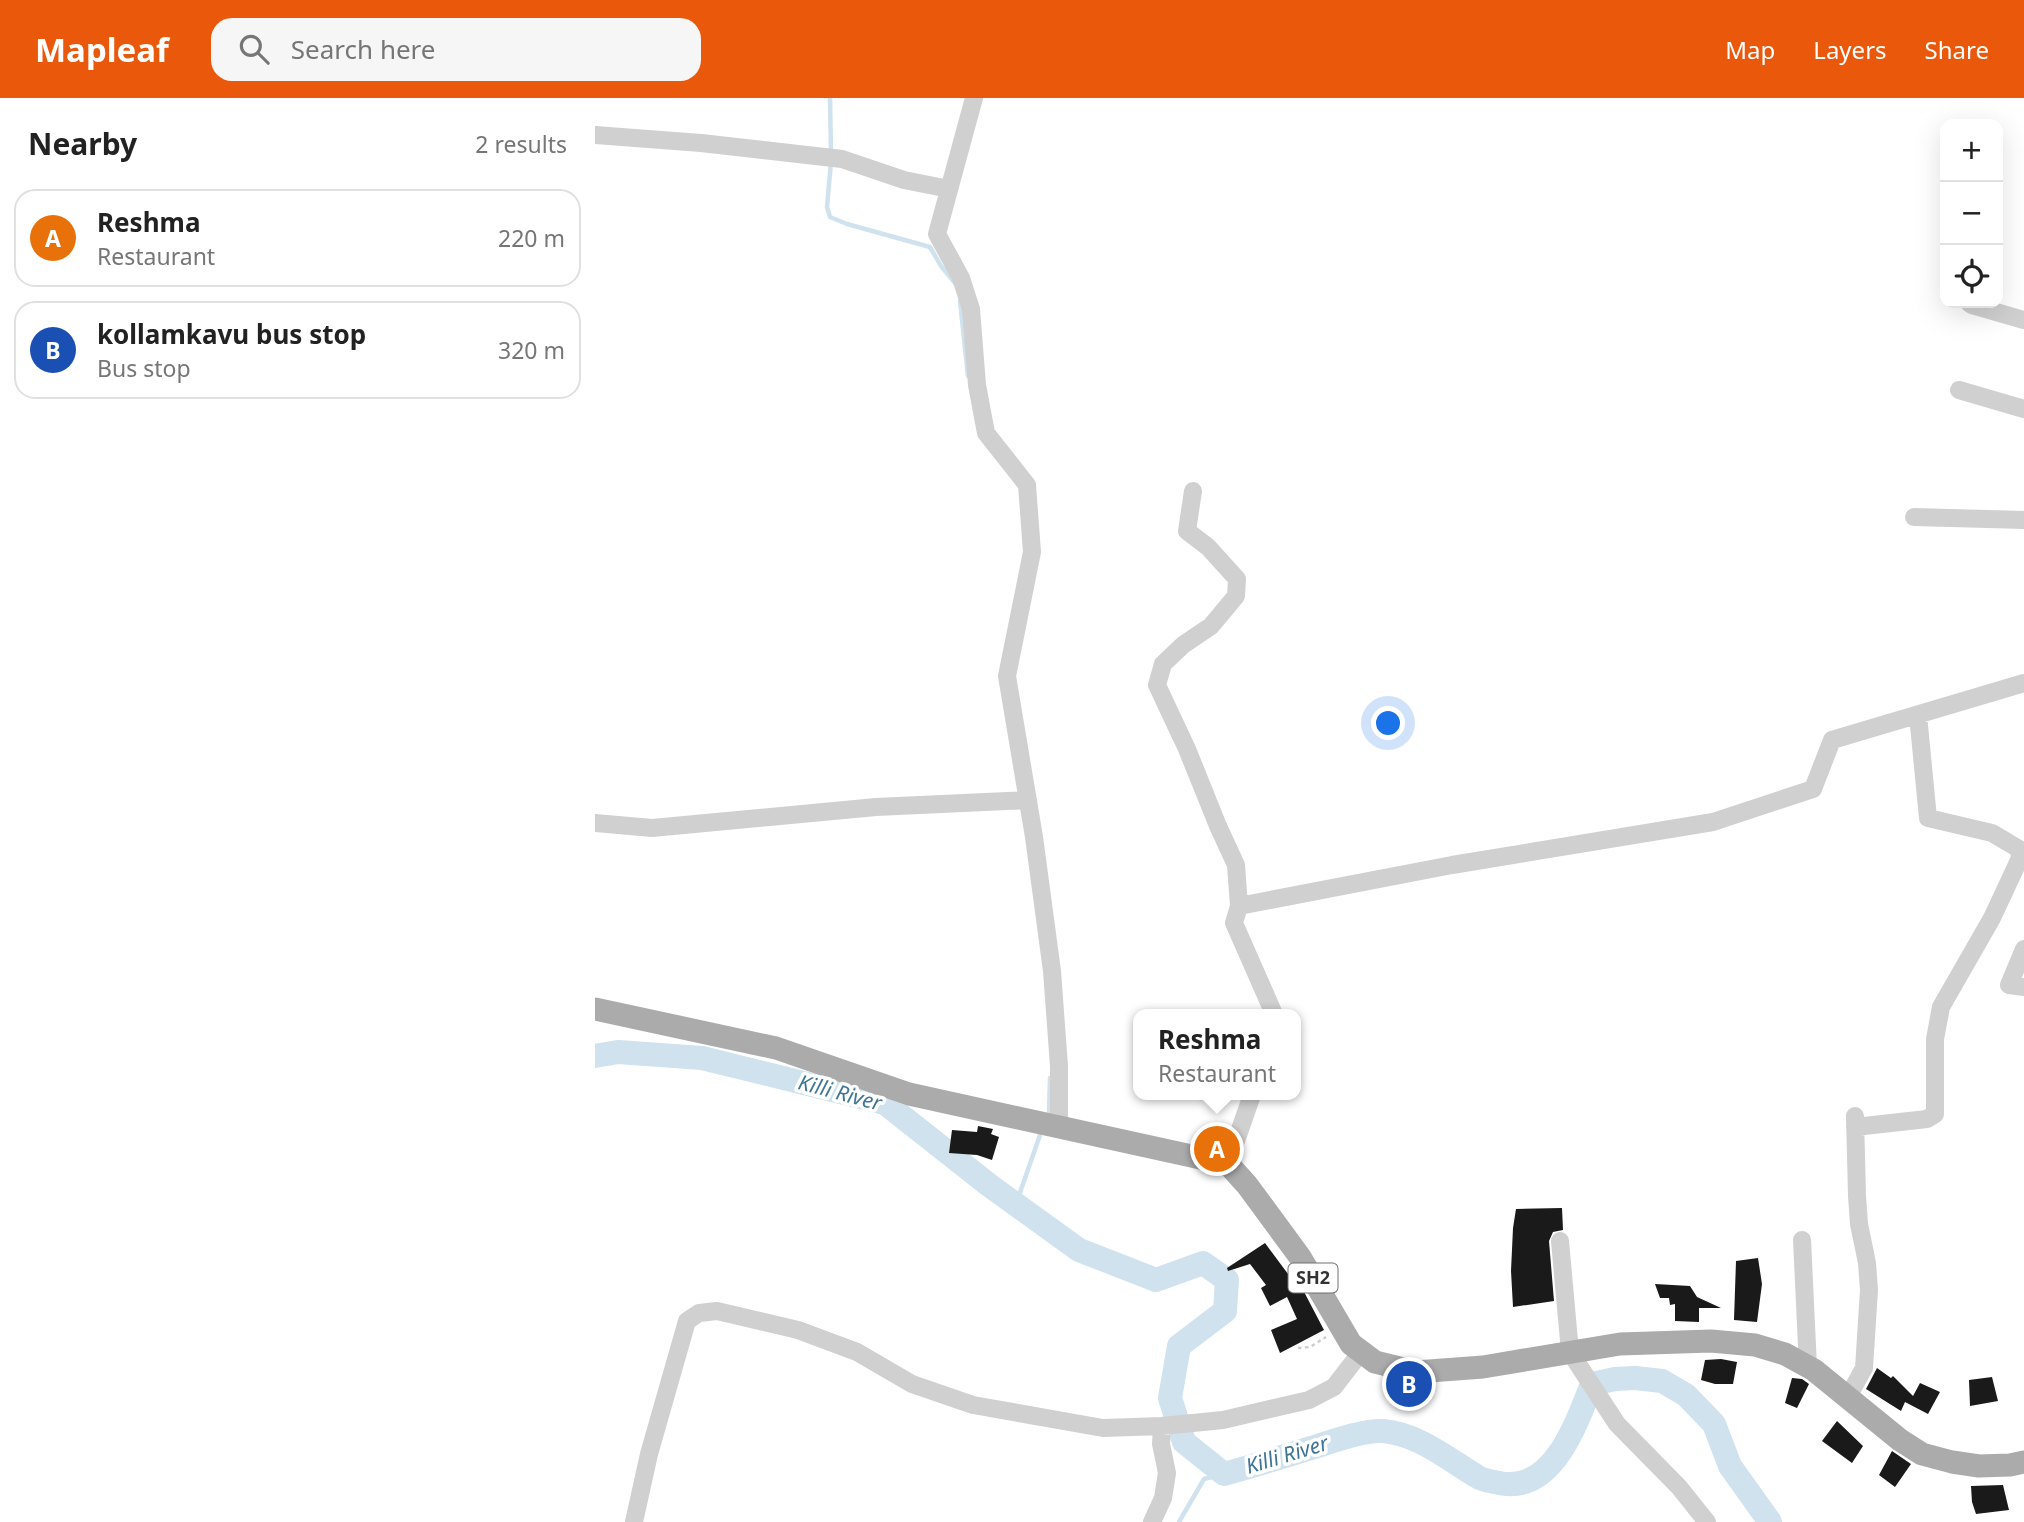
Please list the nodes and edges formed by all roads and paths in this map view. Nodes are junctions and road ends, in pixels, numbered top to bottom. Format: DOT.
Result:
graph roads {
  1 [pos="974,98"];
  2 [pos="595,135"];
  3 [pos="949,190"];
  4 [pos="1982,308"];
  5 [pos="2024,320"];
  6 [pos="1959,390"];
  7 [pos="2024,409"];
  8 [pos="1193,491"];
  9 [pos="1914,517"];
  10 [pos="2024,520"];
  11 [pos="2024,683"];
  12 [pos="1918,715"];
  13 [pos="1028,800"];
  14 [pos="595,823"];
  15 [pos="1239,906"];
  16 [pos="2024,950"];
  17 [pos="2024,988"];
  18 [pos="595,1009"];
  19 [pos="1272,1009"];
  20 [pos="1250,1100"];
  21 [pos="1059,1126"];
  22 [pos="1228,1164"];
  23 [pos="1803,1240"];
  24 [pos="1560,1241"];
  25 [pos="1342,1328"];
  26 [pos="1298,1348"];
  27 [pos="1361,1352"];
  28 [pos="1570,1353"];
  29 [pos="1808,1367"];
  30 [pos="1848,1397"];
  31 [pos="1162,1427"];
  32 [pos="2024,1462"];
  33 [pos="634,1522"];
  34 [pos="1152,1522"];
  35 [pos="1707,1522"];
  1 -- 3 [label="street"];
  2 -- 3 [label="street"];
  3 -- 13 [label="street"];
  4 -- 5 [label="street"];
  6 -- 7 [label="street"];
  8 -- 15 [label="street"];
  9 -- 10 [label="street"];
  11 -- 12 [label="street"];
  12 -- 15 [label="street"];
  12 -- 30 [label="street"];
  13 -- 14 [label="street"];
  13 -- 21 [label="street"];
  15 -- 19 [label="street"];
  16 -- 17 [label="street"];
  18 -- 21 [label="main road"];
  20 -- 22 [label="street"];
  21 -- 22 [label="main road"];
  22 -- 25 [label="main road, SH2"];
  23 -- 29 [label="street"];
  24 -- 28 [label="street"];
  25 -- 26 [label="path"];
  25 -- 27 [label="main road, SH2"];
  27 -- 28 [label="main road, SH2"];
  27 -- 31 [label="street"];
  28 -- 29 [label="main road, SH2"];
  28 -- 35 [label="street"];
  29 -- 30 [label="main road, SH2"];
  30 -- 32 [label="main road, SH2"];
  31 -- 33 [label="street"];
  31 -- 34 [label="street"];
}
